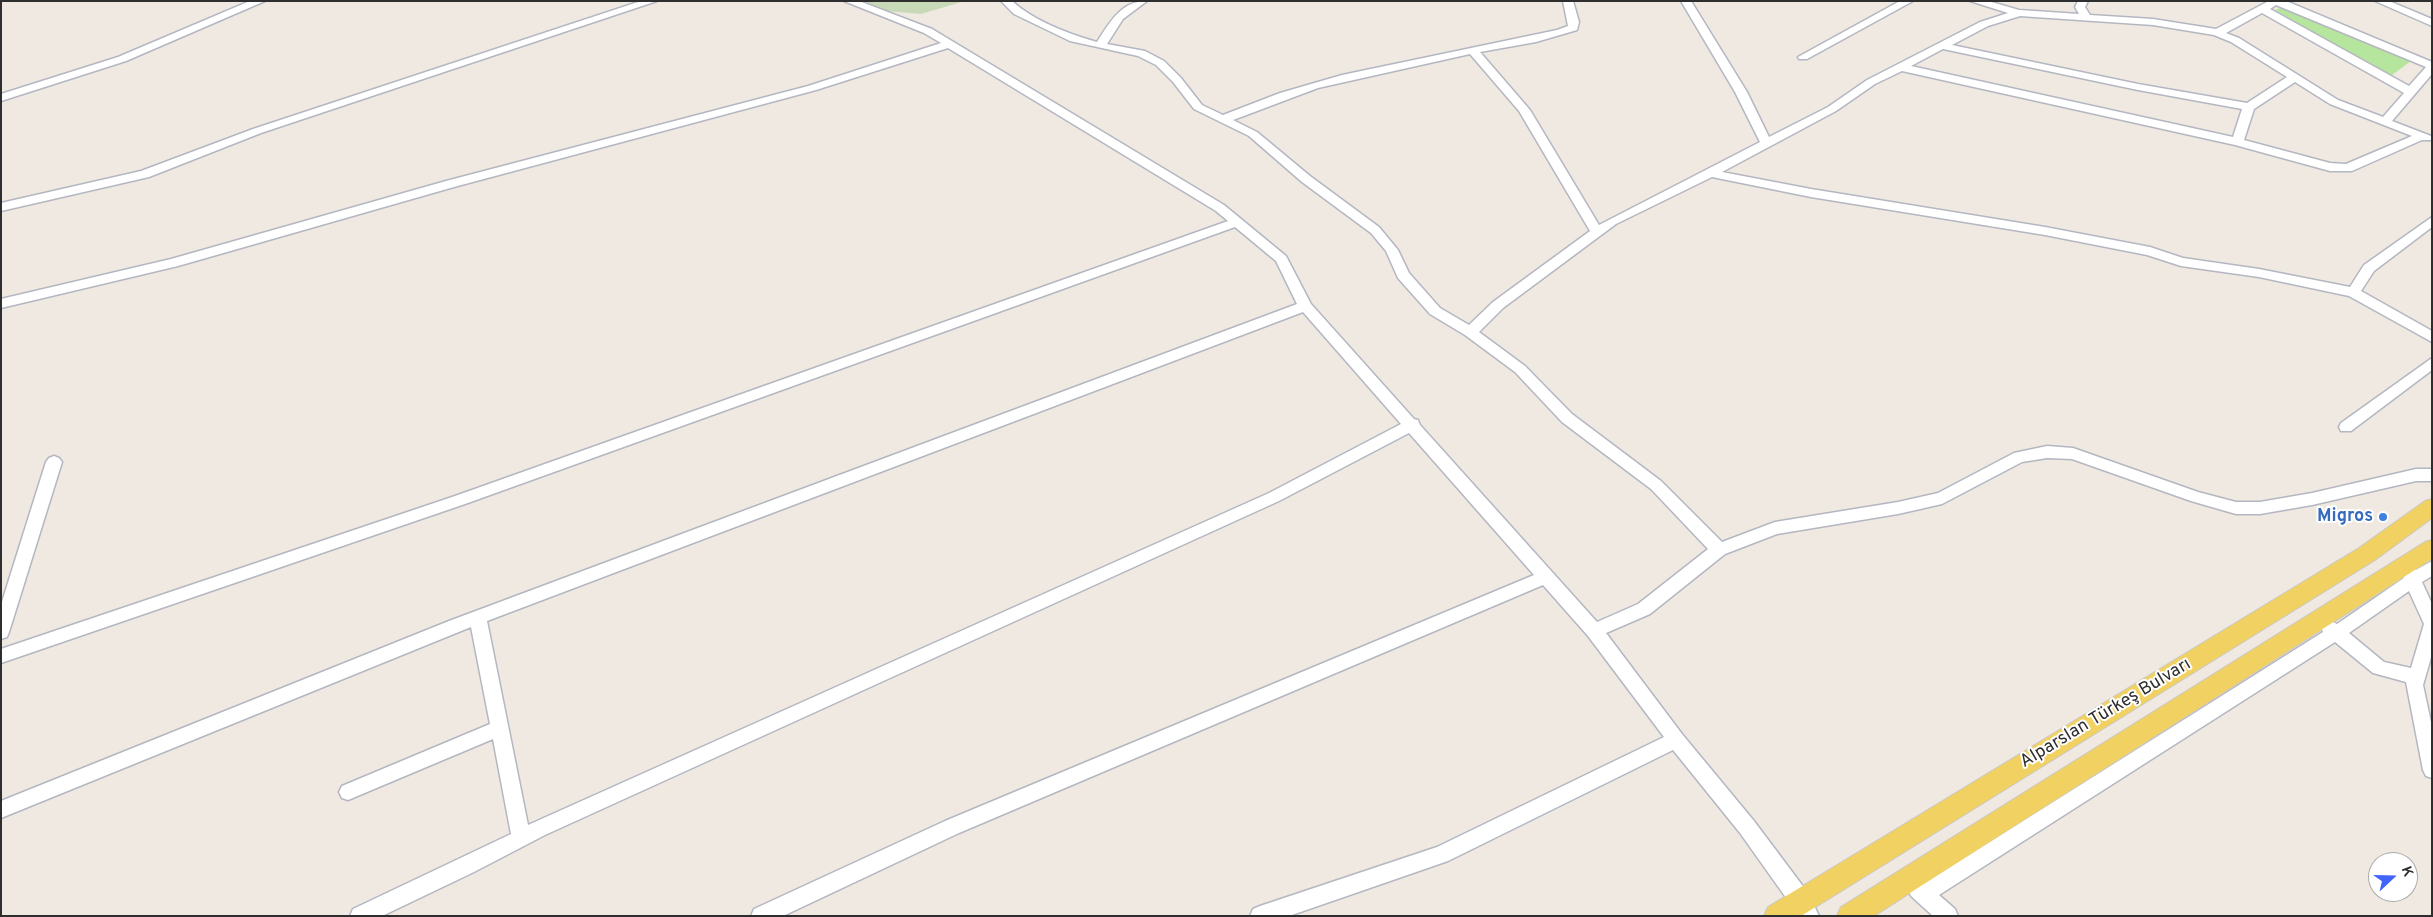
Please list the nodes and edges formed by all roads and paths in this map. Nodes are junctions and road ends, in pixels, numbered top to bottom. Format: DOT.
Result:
graph roads {
  1 [pos="260,1"];
  2 [pos="652,1"];
  3 [pos="849,1"];
  4 [pos="1006,1"];
  5 [pos="1142,1"];
  6 [pos="1568,1"];
  7 [pos="1686,1"];
  8 [pos="1908,1"];
  9 [pos="1975,1"];
  10 [pos="2027,1"];
  11 [pos="2083,1"];
  12 [pos="2277,1"];
  13 [pos="2380,1"];
  14 [pos="2262,8"];
  15 [pos="2025,14"];
  16 [pos="2088,19"];
  17 [pos="2432,23"];
  18 [pos="2217,33"];
  19 [pos="950,44"];
  20 [pos="1100,46"];
  21 [pos="1942,46"];
  22 [pos="1473,50"];
  23 [pos="1803,57"];
  24 [pos="1900,67"];
  25 [pos="2432,67"];
  26 [pos="2294,78"];
  27 [pos="2411,92"];
  28 [pos="1,98"];
  29 [pos="2249,106"];
  30 [pos="1224,119"];
  31 [pos="2385,122"];
  32 [pos="2427,138"];
  33 [pos="1766,142"];
  34 [pos="2237,142"];
  35 [pos="1710,173"];
  36 [pos="1,207"];
  37 [pos="2432,221"];
  38 [pos="1237,222"];
  39 [pos="1597,232"];
  40 [pos="2353,292"];
  41 [pos="1,304"];
  42 [pos="1306,306"];
  43 [pos="1470,332"];
  44 [pos="2432,338"];
  45 [pos="2432,363"];
  46 [pos="1412,424"];
  47 [pos="2346,427"];
  48 [pos="54,462"];
  49 [pos="2432,475"];
  50 [pos="2432,507"];
  51 [pos="2432,548"];
  52 [pos="1719,550"];
  53 [pos="2432,567"];
  54 [pos="2410,574"];
  55 [pos="1544,577"];
  56 [pos="478,620"];
  57 [pos="2432,624"];
  58 [pos="2328,627"];
  59 [pos="1,632"];
  60 [pos="1594,632"];
  61 [pos="1,656"];
  62 [pos="2417,677"];
  63 [pos="500,728"];
  64 [pos="1676,740"];
  65 [pos="2432,770"];
  66 [pos="348,792"];
  67 [pos="1,810"];
  68 [pos="521,838"];
  69 [pos="1916,887"];
  70 [pos="1805,908"];
  71 [pos="360,916"];
  72 [pos="761,916"];
  73 [pos="1260,916"];
  74 [pos="1777,916"];
  75 [pos="1850,916"];
  76 [pos="1948,916"];
  1 -- 28 [label="street"];
  2 -- 36 [label="street"];
  3 -- 19 [label="street"];
  4 -- 20 [label="street"];
  5 -- 20 [label="street"];
  6 -- 22 [label="street"];
  7 -- 33 [label="street"];
  8 -- 23 [label="street"];
  9 -- 15 [label="street"];
  10 -- 15 [label="street"];
  11 -- 16 [label="street"];
  12 -- 14 [label="street"];
  12 -- 25 [label="street"];
  13 -- 17 [label="street"];
  14 -- 18 [label="street"];
  14 -- 27 [label="street"];
  15 -- 16 [label="street"];
  15 -- 21 [label="street"];
  16 -- 18 [label="street"];
  18 -- 26 [label="street"];
  19 -- 38 [label="street"];
  19 -- 41 [label="street"];
  20 -- 30 [label="street"];
  21 -- 24 [label="street"];
  21 -- 29 [label="street"];
  22 -- 30 [label="street"];
  22 -- 39 [label="street"];
  24 -- 33 [label="street"];
  24 -- 34 [label="street"];
  25 -- 27 [label="street"];
  26 -- 29 [label="street"];
  26 -- 31 [label="street"];
  27 -- 31 [label="street"];
  29 -- 34 [label="street"];
  30 -- 43 [label="street"];
  31 -- 32 [label="street"];
  32 -- 34 [label="street"];
  33 -- 35 [label="street"];
  35 -- 39 [label="street"];
  35 -- 40 [label="street"];
  37 -- 40 [label="street"];
  38 -- 42 [label="street"];
  38 -- 61 [label="street"];
  39 -- 43 [label="street"];
  40 -- 44 [label="street"];
  42 -- 46 [label="street"];
  42 -- 56 [label="street"];
  43 -- 52 [label="street"];
  45 -- 47 [label="street"];
  46 -- 55 [label="street"];
  46 -- 68 [label="street"];
  48 -- 59 [label="street"];
  49 -- 52 [label="street"];
  50 -- 70 [label="main road, Alparslan Türkeş Bulvarı"];
  51 -- 54 [label="main road, Alparslan Türkeş Bulvarı"];
  52 -- 60 [label="street"];
  53 -- 54 [label="street"];
  54 -- 57 [label="street"];
  54 -- 58 [label="main road, Alparslan Türkeş Bulvarı"];
  55 -- 60 [label="street"];
  55 -- 72 [label="street"];
  56 -- 63 [label="street"];
  56 -- 67 [label="street"];
  57 -- 62 [label="street"];
  58 -- 62 [label="street"];
  58 -- 69 [label="main road, Alparslan Türkeş Bulvarı"];
  60 -- 64 [label="street"];
  62 -- 65 [label="street"];
  63 -- 66 [label="street"];
  63 -- 68 [label="street"];
  64 -- 70 [label="street"];
  64 -- 73 [label="street"];
  68 -- 71 [label="street"];
  69 -- 75 [label="main road, Alparslan Türkeş Bulvarı"];
  69 -- 76 [label="street"];
  70 -- 74 [label="main road, Alparslan Türkeş Bulvarı"];
}
